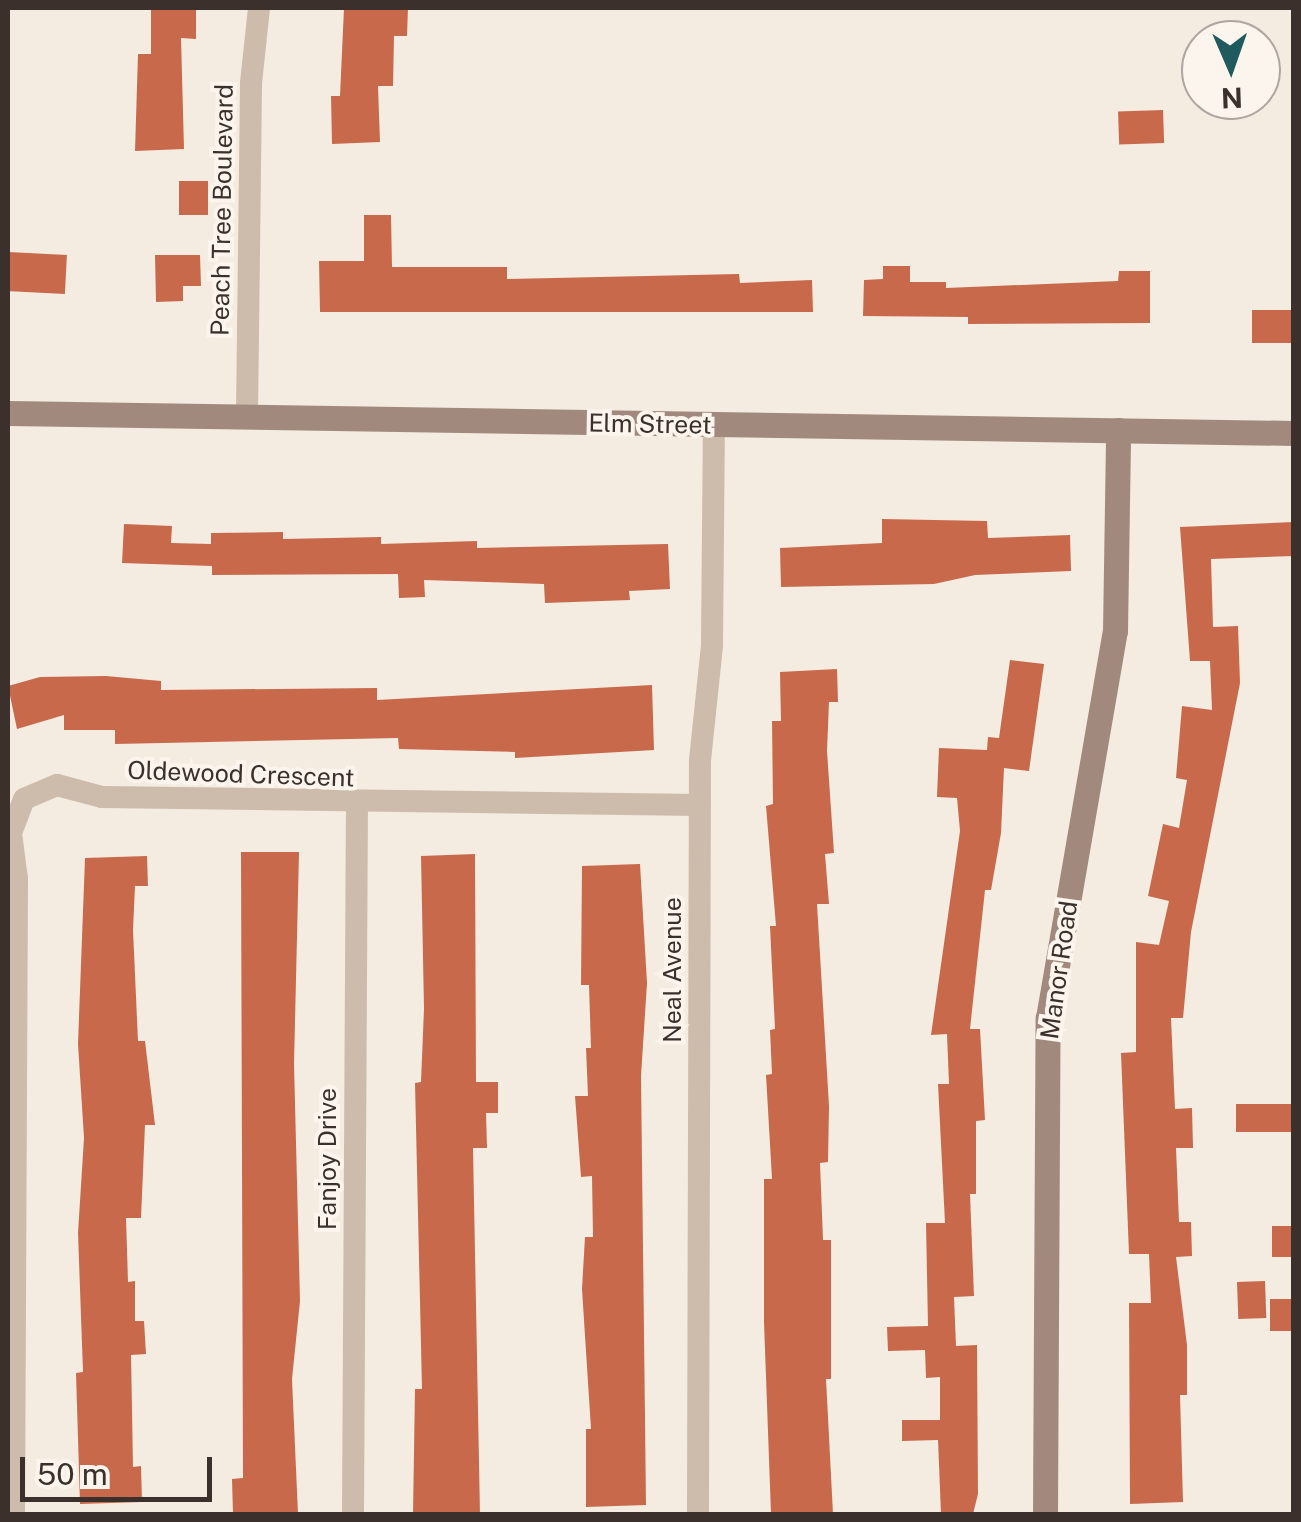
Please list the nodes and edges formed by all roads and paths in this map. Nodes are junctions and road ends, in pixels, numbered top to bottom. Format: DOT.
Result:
graph roads {
  1 [pos="259,8"];
  2 [pos="8,413"];
  3 [pos="247,414"];
  4 [pos="714,425"];
  5 [pos="1118,430"];
  6 [pos="1294,432"];
  7 [pos="357,805"];
  8 [pos="700,805"];
  9 [pos="14,1514"];
  10 [pos="353,1514"];
  11 [pos="698,1514"];
  12 [pos="1046,1514"];
  1 -- 3 [label="street, Peach Tree Boulevard"];
  2 -- 3 [label="main road, Elm Street"];
  3 -- 4 [label="main road, Elm Street"];
  4 -- 5 [label="main road, Elm Street"];
  4 -- 8 [label="street, Neal Avenue"];
  5 -- 6 [label="main road, Elm Street"];
  5 -- 12 [label="main road, Manor Road"];
  7 -- 8 [label="street, Oldewood Crescent"];
  7 -- 9 [label="street, Oldewood Crescent"];
  7 -- 10 [label="street, Fanjoy Drive"];
  8 -- 11 [label="street, Neal Avenue"];
}
